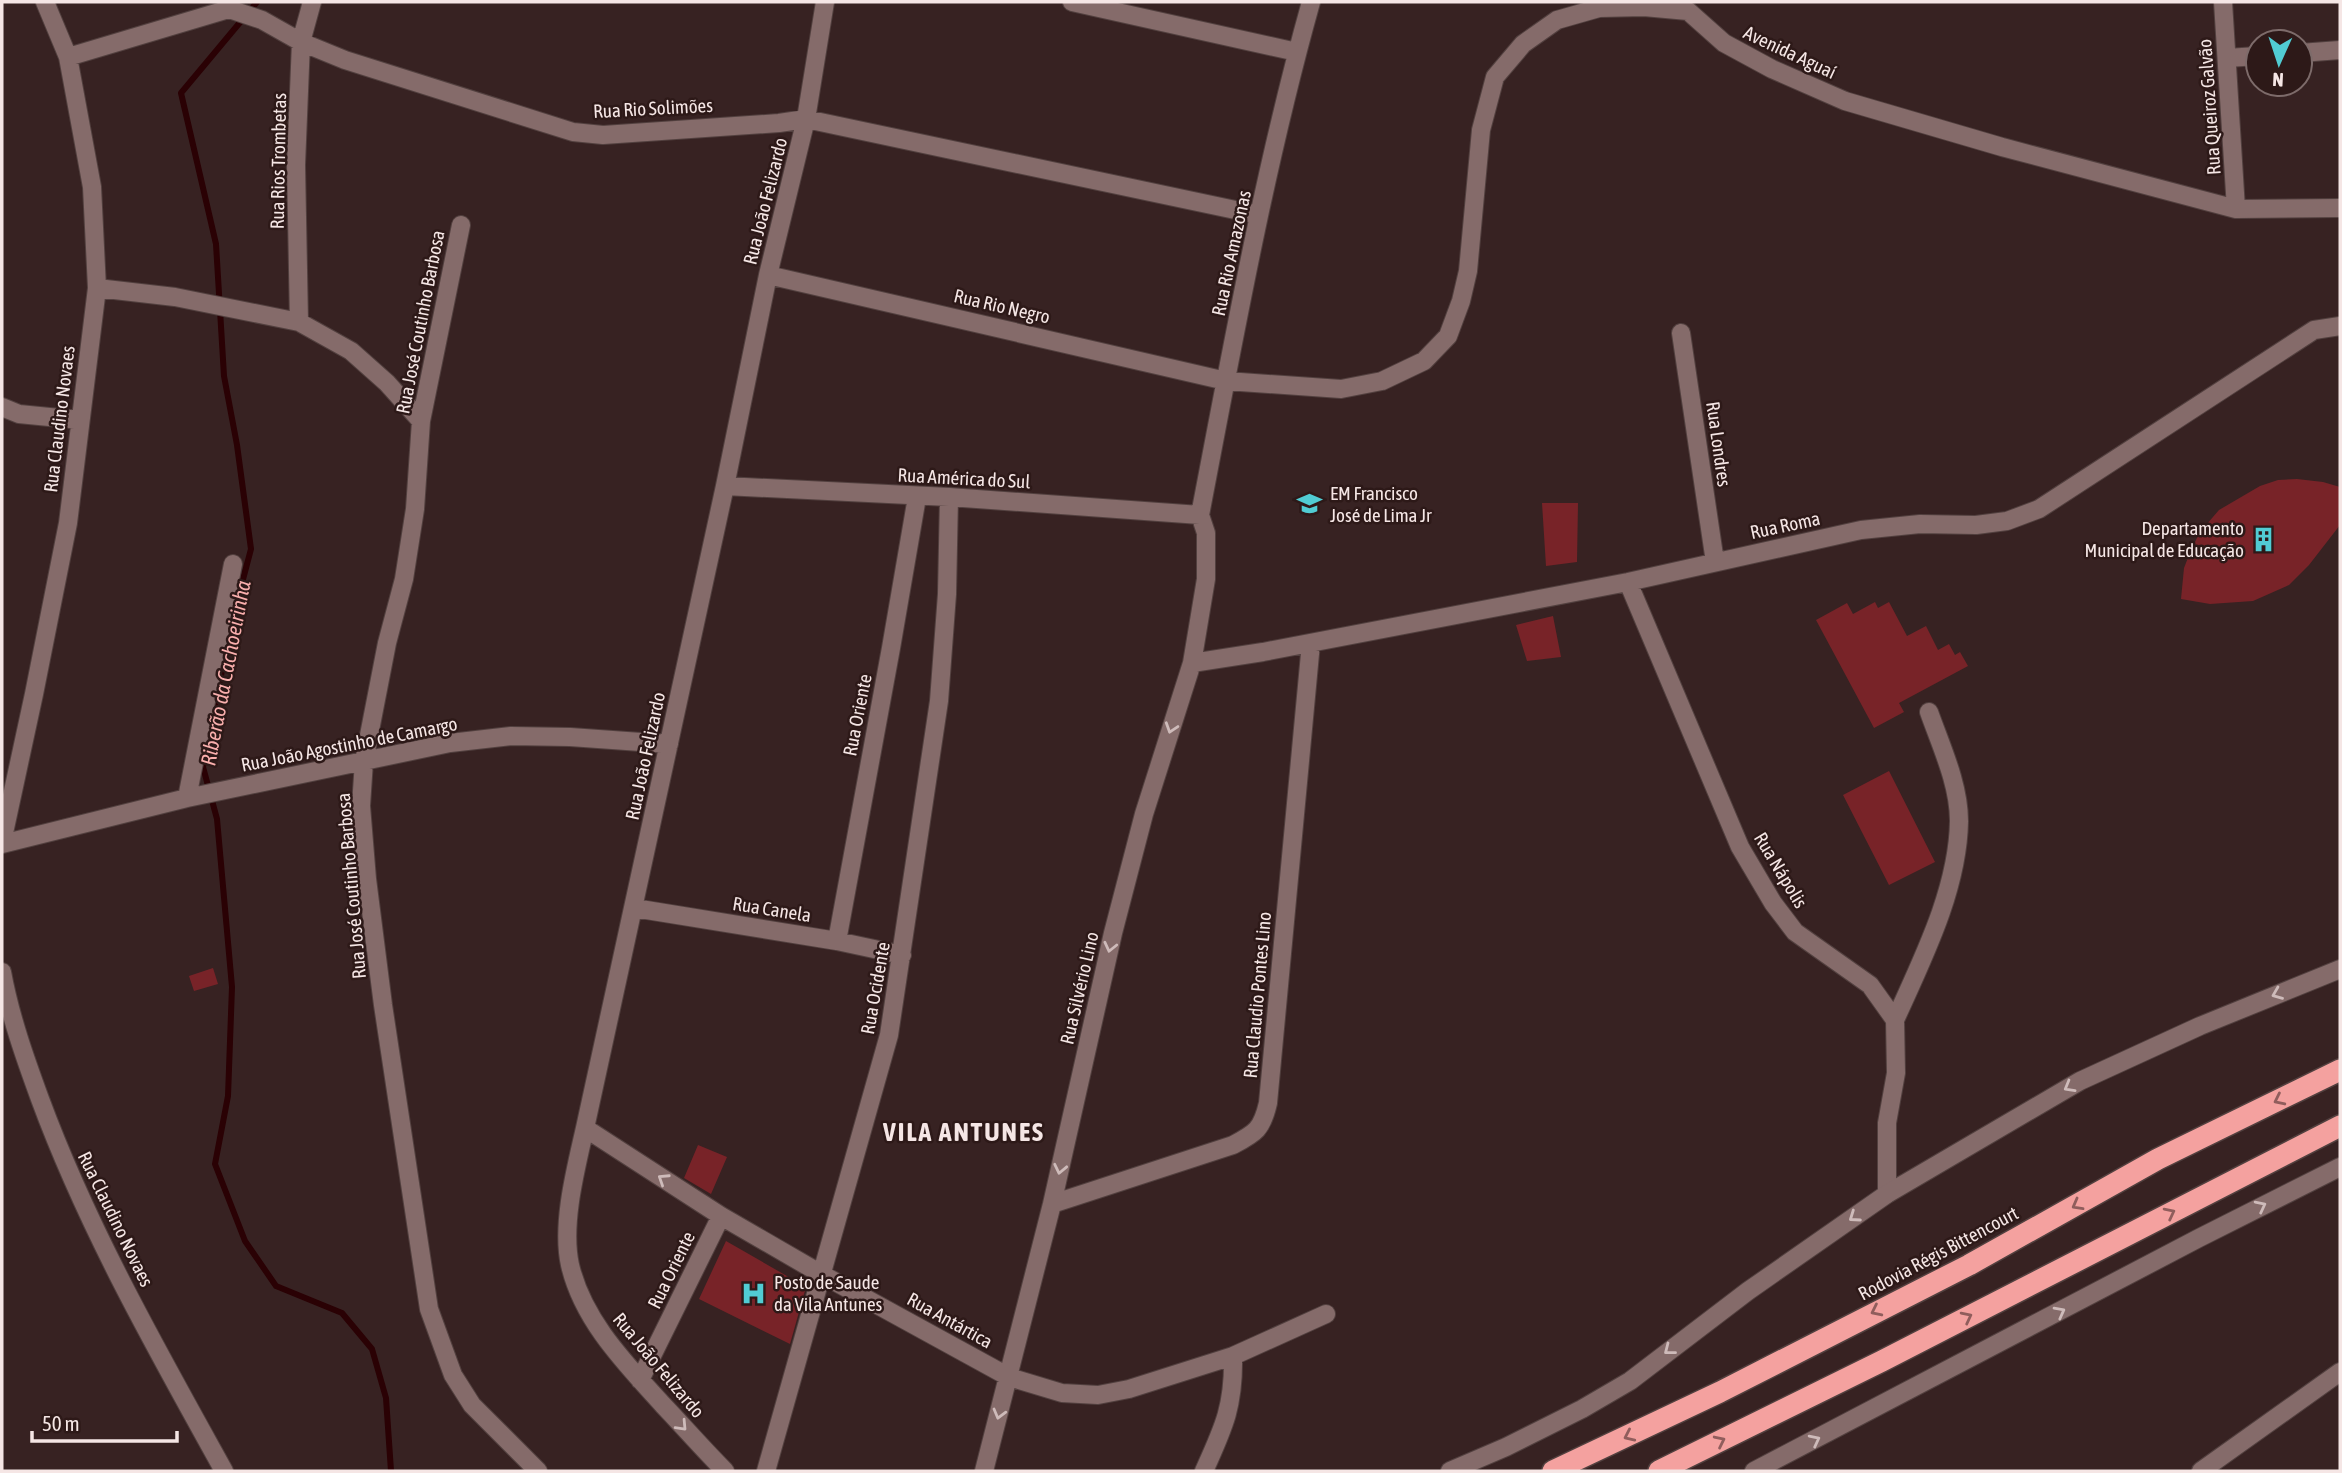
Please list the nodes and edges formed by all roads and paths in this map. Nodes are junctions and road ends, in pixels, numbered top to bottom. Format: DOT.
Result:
graph roads {
  1 [pos="45,2"];
  2 [pos="312,2"];
  3 [pos="825,2"];
  4 [pos="1072,2"];
  5 [pos="1311,2"];
  6 [pos="2223,2"];
  7 [pos="1689,6"];
  8 [pos="226,7"];
  9 [pos="302,42"];
  10 [pos="2340,50"];
  11 [pos="1297,52"];
  12 [pos="2314,52"];
  13 [pos="68,57"];
  14 [pos="2244,57"];
  15 [pos="2227,58"];
  16 [pos="806,119"];
  17 [pos="2340,208"];
  18 [pos="2236,209"];
  19 [pos="1259,215"];
  20 [pos="461,225"];
  21 [pos="768,275"];
  22 [pos="97,288"];
  23 [pos="299,322"];
  24 [pos="2340,326"];
  25 [pos="1681,333"];
  26 [pos="1226,381"];
  27 [pos="2,407"];
  28 [pos="80,420"];
  29 [pos="421,421"];
  30 [pos="725,486"];
  31 [pos="917,496"];
  32 [pos="949,497"];
  33 [pos="1200,515"];
  34 [pos="1715,562"];
  35 [pos="233,564"];
  36 [pos="1628,582"];
  37 [pos="1311,643"];
  38 [pos="1192,663"];
  39 [pos="1929,712"];
  40 [pos="669,744"];
  41 [pos="364,761"];
  42 [pos="193,797"];
  43 [pos="2,843"];
  44 [pos="634,908"];
  45 [pos="836,941"];
  46 [pos="902,955"];
  47 [pos="2340,968"];
  48 [pos="2,972"];
  49 [pos="1895,1020"];
  50 [pos="2340,1070"];
  51 [pos="2340,1126"];
  52 [pos="585,1128"];
  53 [pos="2340,1167"];
  54 [pos="1887,1194"];
  55 [pos="1052,1204"];
  56 [pos="721,1216"];
  57 [pos="823,1275"];
  58 [pos="1326,1314"];
  59 [pos="1233,1356"];
  60 [pos="2340,1372"];
  61 [pos="1009,1377"];
  62 [pos="640,1380"];
  63 [pos="224,1471"];
  64 [pos="538,1471"];
  65 [pos="725,1471"];
  66 [pos="766,1471"];
  67 [pos="984,1471"];
  68 [pos="1204,1471"];
  69 [pos="1450,1471"];
  70 [pos="1553,1471"];
  71 [pos="1659,1471"];
  72 [pos="1754,1471"];
  73 [pos="2201,1471"];
  1 -- 13 [label="street, Rua Claudino Novaes"];
  2 -- 9 [label="street, Rua Rios Trombetas"];
  3 -- 16 [label="street, Rua João Felizardo"];
  4 -- 11 [label="street"];
  5 -- 11 [label="street, Rua Rio Amazonas"];
  6 -- 15 [label="street, Rua Queiroz Galvão"];
  7 -- 18 [label="street, Avenida Aguaí"];
  7 -- 26 [label="street, Avenida Aguaí"];
  8 -- 9 [label="street, Rua Rio Solimões"];
  8 -- 13 [label="street, Rua Rio Solimões"];
  9 -- 16 [label="street, Rua Rio Solimões"];
  9 -- 23 [label="street, Rua Rios Trombetas"];
  10 -- 12 [label="street"];
  11 -- 19 [label="street, Rua Rio Amazonas"];
  13 -- 22 [label="street, Rua Claudino Novaes"];
  14 -- 15 [label="street"];
  15 -- 18 [label="street, Rua Queiroz Galvão"];
  16 -- 19 [label="street, Rua Rio Solimões"];
  16 -- 21 [label="street, Rua João Felizardo"];
  17 -- 18 [label="street, Avenida Aguaí"];
  19 -- 26 [label="street, Rua Rio Amazonas"];
  20 -- 29 [label="street, Rua José Coutinho Barbosa"];
  21 -- 26 [label="street, Rua Rio Negro"];
  21 -- 30 [label="street, Rua João Felizardo"];
  22 -- 23 [label="street"];
  22 -- 28 [label="street, Rua Claudino Novaes"];
  23 -- 29 [label="street"];
  24 -- 34 [label="street, Rua Roma"];
  25 -- 34 [label="street, Rua Londres"];
  26 -- 33 [label="street, Rua Rio Amazonas"];
  27 -- 28 [label="street"];
  28 -- 43 [label="street, Rua Claudino Novaes"];
  29 -- 41 [label="street, Rua José Coutinho Barbosa"];
  30 -- 31 [label="street, Rua América do Sul"];
  30 -- 40 [label="street, Rua João Felizardo"];
  31 -- 32 [label="street, Rua América do Sul"];
  31 -- 45 [label="street, Rua Oriente"];
  32 -- 33 [label="street, Rua América do Sul"];
  32 -- 46 [label="street, Rua Ocidente"];
  33 -- 38 [label="street, Rua Silvério Lino"];
  34 -- 36 [label="street, Rua Roma"];
  35 -- 42 [label="street"];
  36 -- 37 [label="street, Rua Roma"];
  36 -- 49 [label="street, Rua Nápolis"];
  37 -- 38 [label="street, Rua Roma"];
  37 -- 55 [label="street, Rua Claudio Pontes Lino"];
  38 -- 55 [label="street, Rua Silvério Lino, one-way"];
  39 -- 49 [label="street"];
  40 -- 41 [label="street, Rua João Agostinho de Camargo"];
  40 -- 44 [label="street, Rua João Felizardo"];
  41 -- 42 [label="street, Rua João Agostinho de Camargo"];
  41 -- 64 [label="street, Rua José Coutinho Barbosa"];
  42 -- 43 [label="street, Rua João Agostinho de Camargo"];
  44 -- 45 [label="street, Rua Canela"];
  44 -- 52 [label="street, Rua João Felizardo"];
  45 -- 46 [label="street, Rua Canela"];
  46 -- 57 [label="street, Rua Ocidente"];
  47 -- 54 [label="street, one-way"];
  48 -- 63 [label="street, Rua Claudino Novaes"];
  49 -- 54 [label="street"];
  50 -- 70 [label="highway, Rodovia Régis Bittencourt, one-way"];
  71 -- 51 [label="highway, one-way"];
  56 -- 52 [label="street, Rua Antártica, one-way"];
  52 -- 62 [label="street, Rua João Felizardo"];
  72 -- 53 [label="street, one-way"];
  54 -- 69 [label="street, one-way"];
  55 -- 61 [label="street, Rua Silvério Lino"];
  56 -- 57 [label="street, Rua Antártica"];
  56 -- 62 [label="street, Rua Oriente"];
  57 -- 61 [label="street, Rua Antártica"];
  57 -- 66 [label="street, Rua Ocidente"];
  58 -- 59 [label="street, Rua Antártica"];
  59 -- 61 [label="street, Rua Antártica"];
  59 -- 68 [label="street"];
  60 -- 73 [label="street"];
  61 -- 67 [label="street, Rua Silvério Lino, one-way"];
  62 -- 65 [label="street, Rua João Felizardo, one-way"];
}
